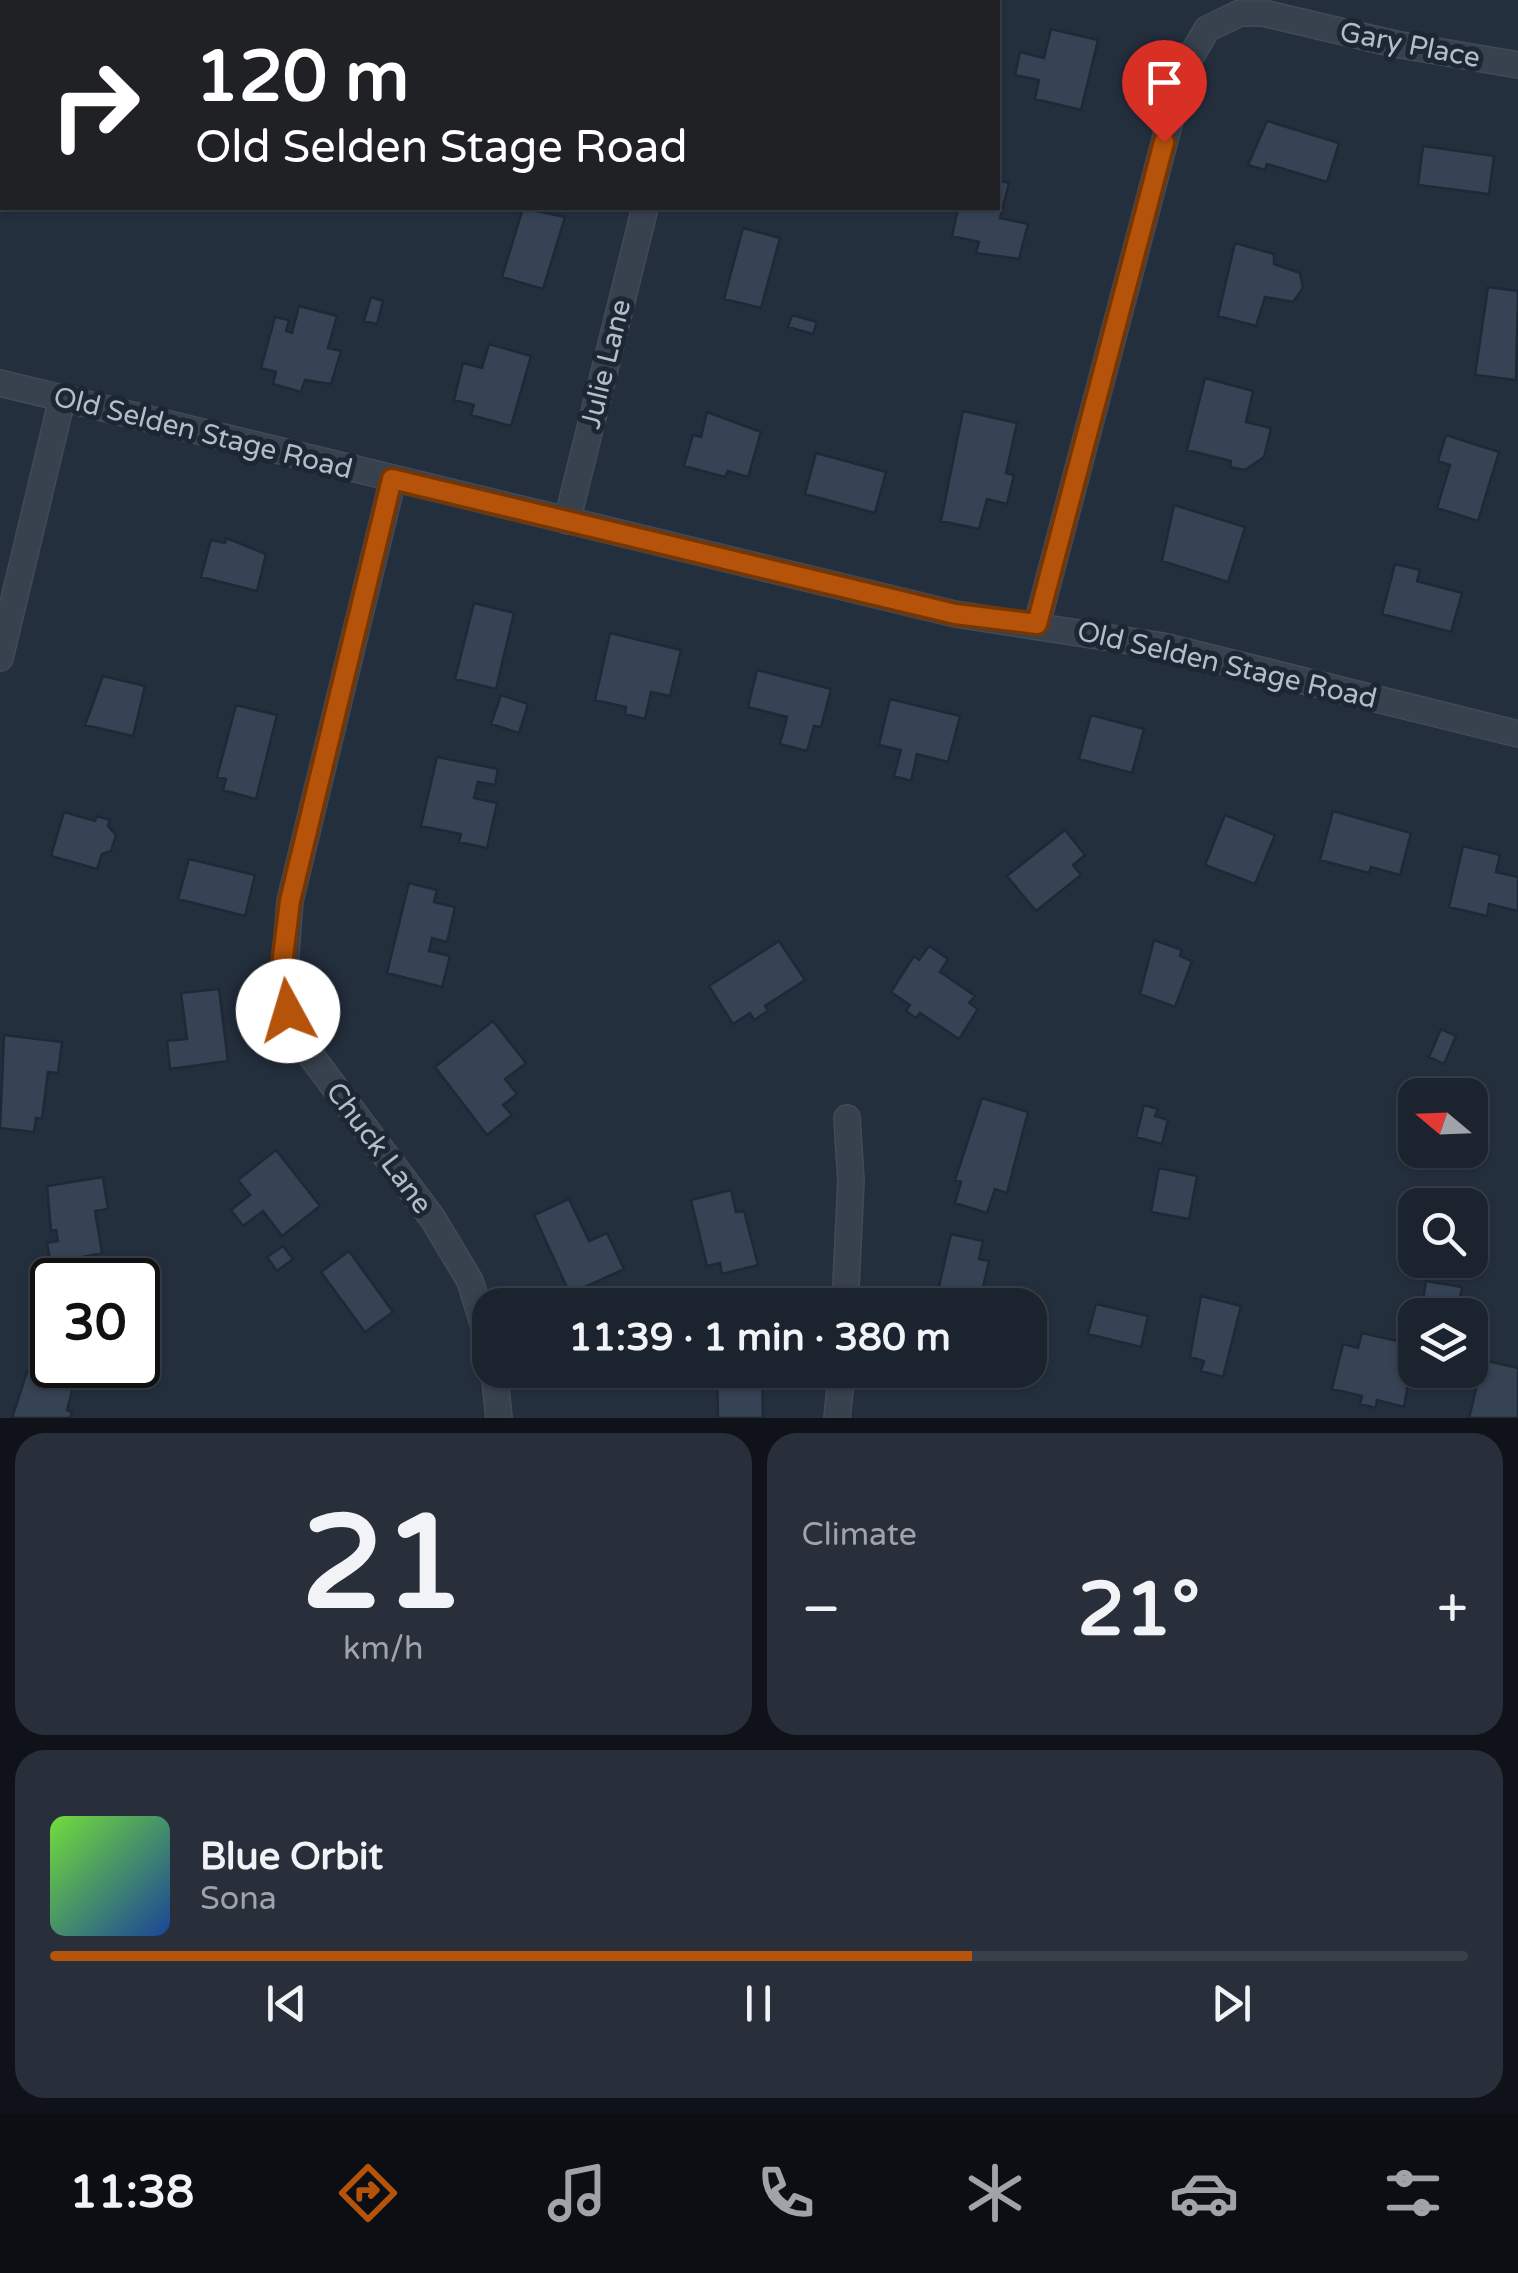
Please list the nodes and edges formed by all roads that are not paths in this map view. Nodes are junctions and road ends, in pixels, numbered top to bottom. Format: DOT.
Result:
graph roads {
  1 [pos="1518,65"];
  2 [pos="645,210"];
  3 [pos="0,382"];
  4 [pos="62,399"];
  5 [pos="392,479"];
  6 [pos="567,521"];
  7 [pos="1037,624"];
  8 [pos="0,658"];
  9 [pos="1517,730"];
  10 [pos="847,1118"];
  11 [pos="472,1288"];
  12 [pos="846,1288"];
  13 [pos="496,1388"];
  14 [pos="840,1388"];
  15 [pos="498,1418"];
  16 [pos="836,1418"];
  1 -- 7 [label="street, Gary Place"];
  2 -- 6 [label="street, Julie Lane"];
  3 -- 4 [label="street, Old Selden Stage Road"];
  4 -- 5 [label="street, Old Selden Stage Road"];
  4 -- 8 [label="street"];
  5 -- 6 [label="street, Old Selden Stage Road"];
  5 -- 11 [label="street, Chuck Lane"];
  6 -- 7 [label="street, Old Selden Stage Road"];
  7 -- 9 [label="street, Old Selden Stage Road"];
  10 -- 12 [label="street"];
  13 -- 15 [label="street"];
  14 -- 16 [label="street"];
}
